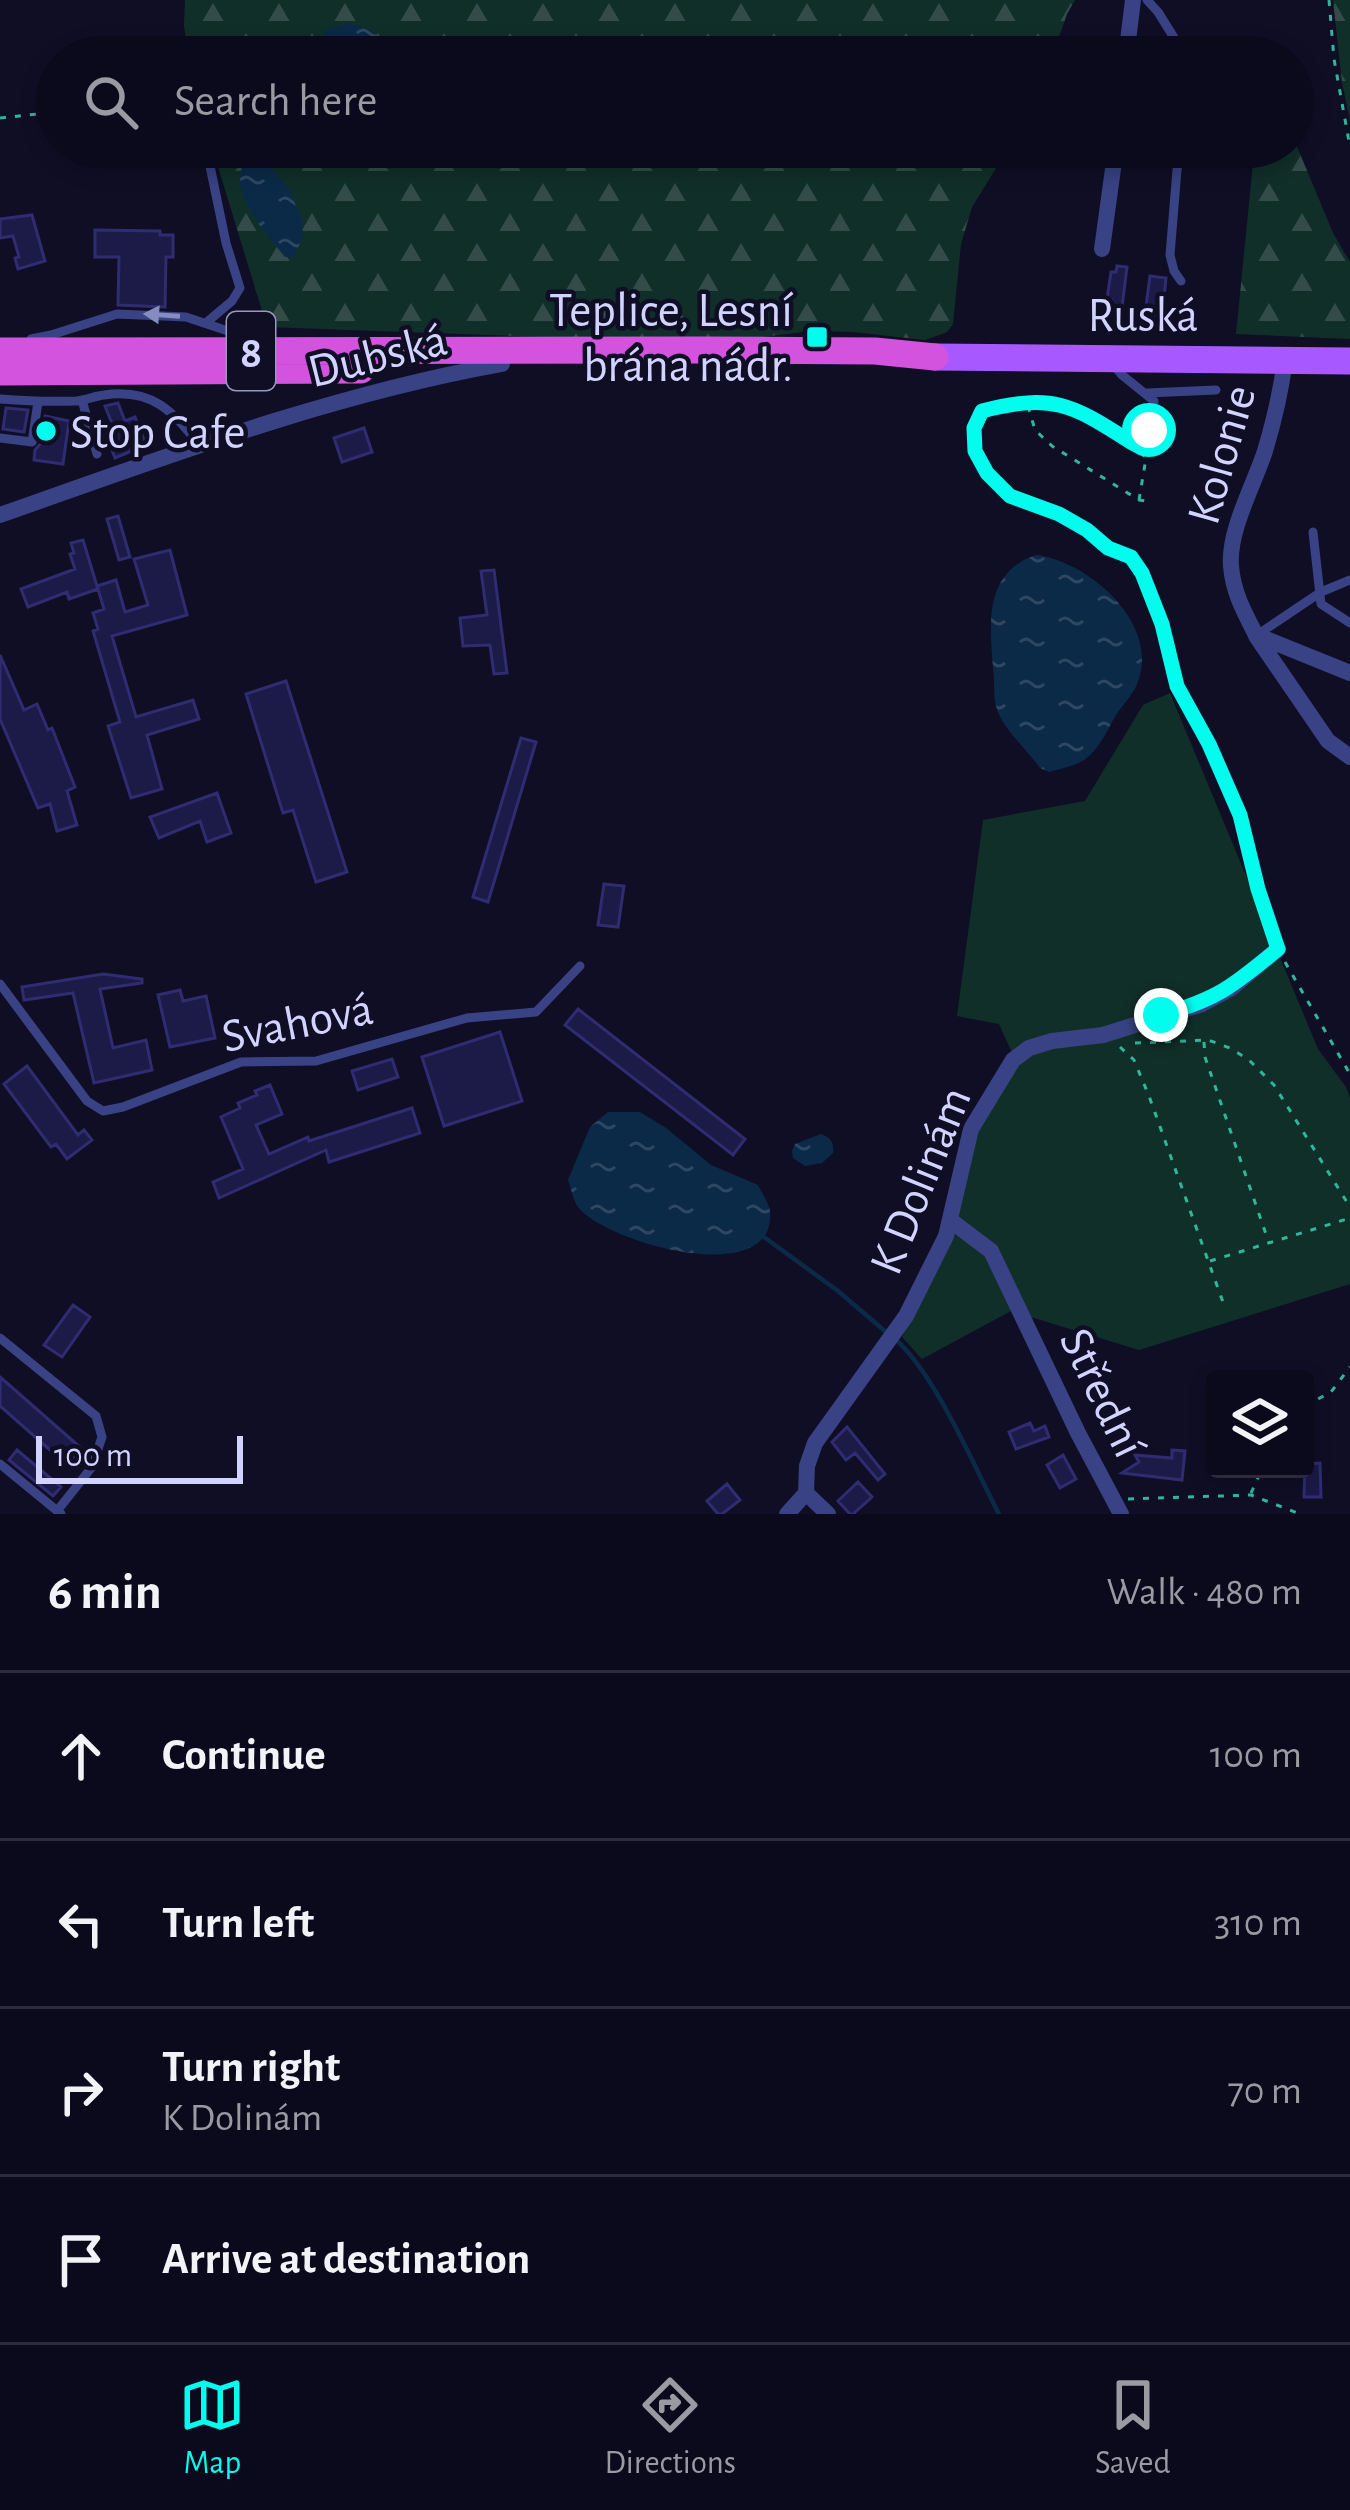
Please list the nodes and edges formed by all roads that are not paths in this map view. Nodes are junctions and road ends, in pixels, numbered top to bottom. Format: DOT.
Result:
graph roads {
  1 [pos="1133,0"];
  2 [pos="1147,0"];
  3 [pos="1129,36"];
  4 [pos="1173,36"];
  5 [pos="210,168"];
  6 [pos="1113,168"];
  7 [pos="1177,168"];
  8 [pos="1102,249"];
  9 [pos="1181,281"];
  10 [pos="207,322"];
  11 [pos="0,347"];
  12 [pos="358,352"];
  13 [pos="935,357"];
  14 [pos="1109,358"];
  15 [pos="1285,360"];
  16 [pos="1350,361"];
  17 [pos="502,364"];
  18 [pos="0,372"];
  19 [pos="1216,390"];
  20 [pos="1147,393"];
  21 [pos="0,398"];
  22 [pos="82,400"];
  23 [pos="38,402"];
  24 [pos="0,438"];
  25 [pos="1134,444"];
  26 [pos="199,446"];
  27 [pos="97,454"];
  28 [pos="0,515"];
  29 [pos="1313,532"];
  30 [pos="1350,580"];
  31 [pos="1321,592"];
  32 [pos="1350,623"];
  33 [pos="1256,635"];
  34 [pos="1350,674"];
  35 [pos="1350,757"];
  36 [pos="1278,949"];
  37 [pos="580,966"];
  38 [pos="0,984"];
  39 [pos="950,1220"];
  40 [pos="0,1338"];
  41 [pos="0,1464"];
  42 [pos="806,1493"];
  43 [pos="1118,1507"];
  44 [pos="59,1512"];
  45 [pos="787,1514"];
  46 [pos="828,1514"];
  1 -- 3 [label="street"];
  2 -- 4 [label="lane"];
  5 -- 10 [label="lane"];
  6 -- 8 [label="street"];
  7 -- 9 [label="lane"];
  10 -- 11 [label="lane, one-way"];
  10 -- 12 [label="lane"];
  11 -- 12 [label="highway, 8"];
  12 -- 13 [label="highway, 8"];
  13 -- 14 [label="main road, Ruská / 8"];
  13 -- 17 [label="highway, 8"];
  14 -- 15 [label="main road, Ruská / 8"];
  14 -- 20 [label="lane"];
  15 -- 16 [label="main road, Ruská / 8"];
  15 -- 33 [label="street, Kolonie"];
  17 -- 18 [label="highway, 8"];
  17 -- 26 [label="street, Dubská"];
  19 -- 20 [label="lane"];
  20 -- 25 [label="lane"];
  21 -- 23 [label="lane"];
  22 -- 23 [label="lane"];
  22 -- 26 [label="lane"];
  22 -- 27 [label="lane"];
  23 -- 24 [label="lane"];
  26 -- 28 [label="street, Dubská"];
  29 -- 31 [label="lane"];
  30 -- 31 [label="lane"];
  31 -- 32 [label="lane"];
  31 -- 33 [label="lane"];
  33 -- 34 [label="street"];
  33 -- 35 [label="street, Kolonie"];
  36 -- 39 [label="street, K Dolinám"];
  37 -- 38 [label="lane, Svahová"];
  39 -- 42 [label="street, K Dolinám"];
  39 -- 43 [label="street, Střední"];
  40 -- 44 [label="lane"];
  41 -- 44 [label="lane"];
  42 -- 45 [label="street, K Dolinám"];
  42 -- 46 [label="street"];
}
